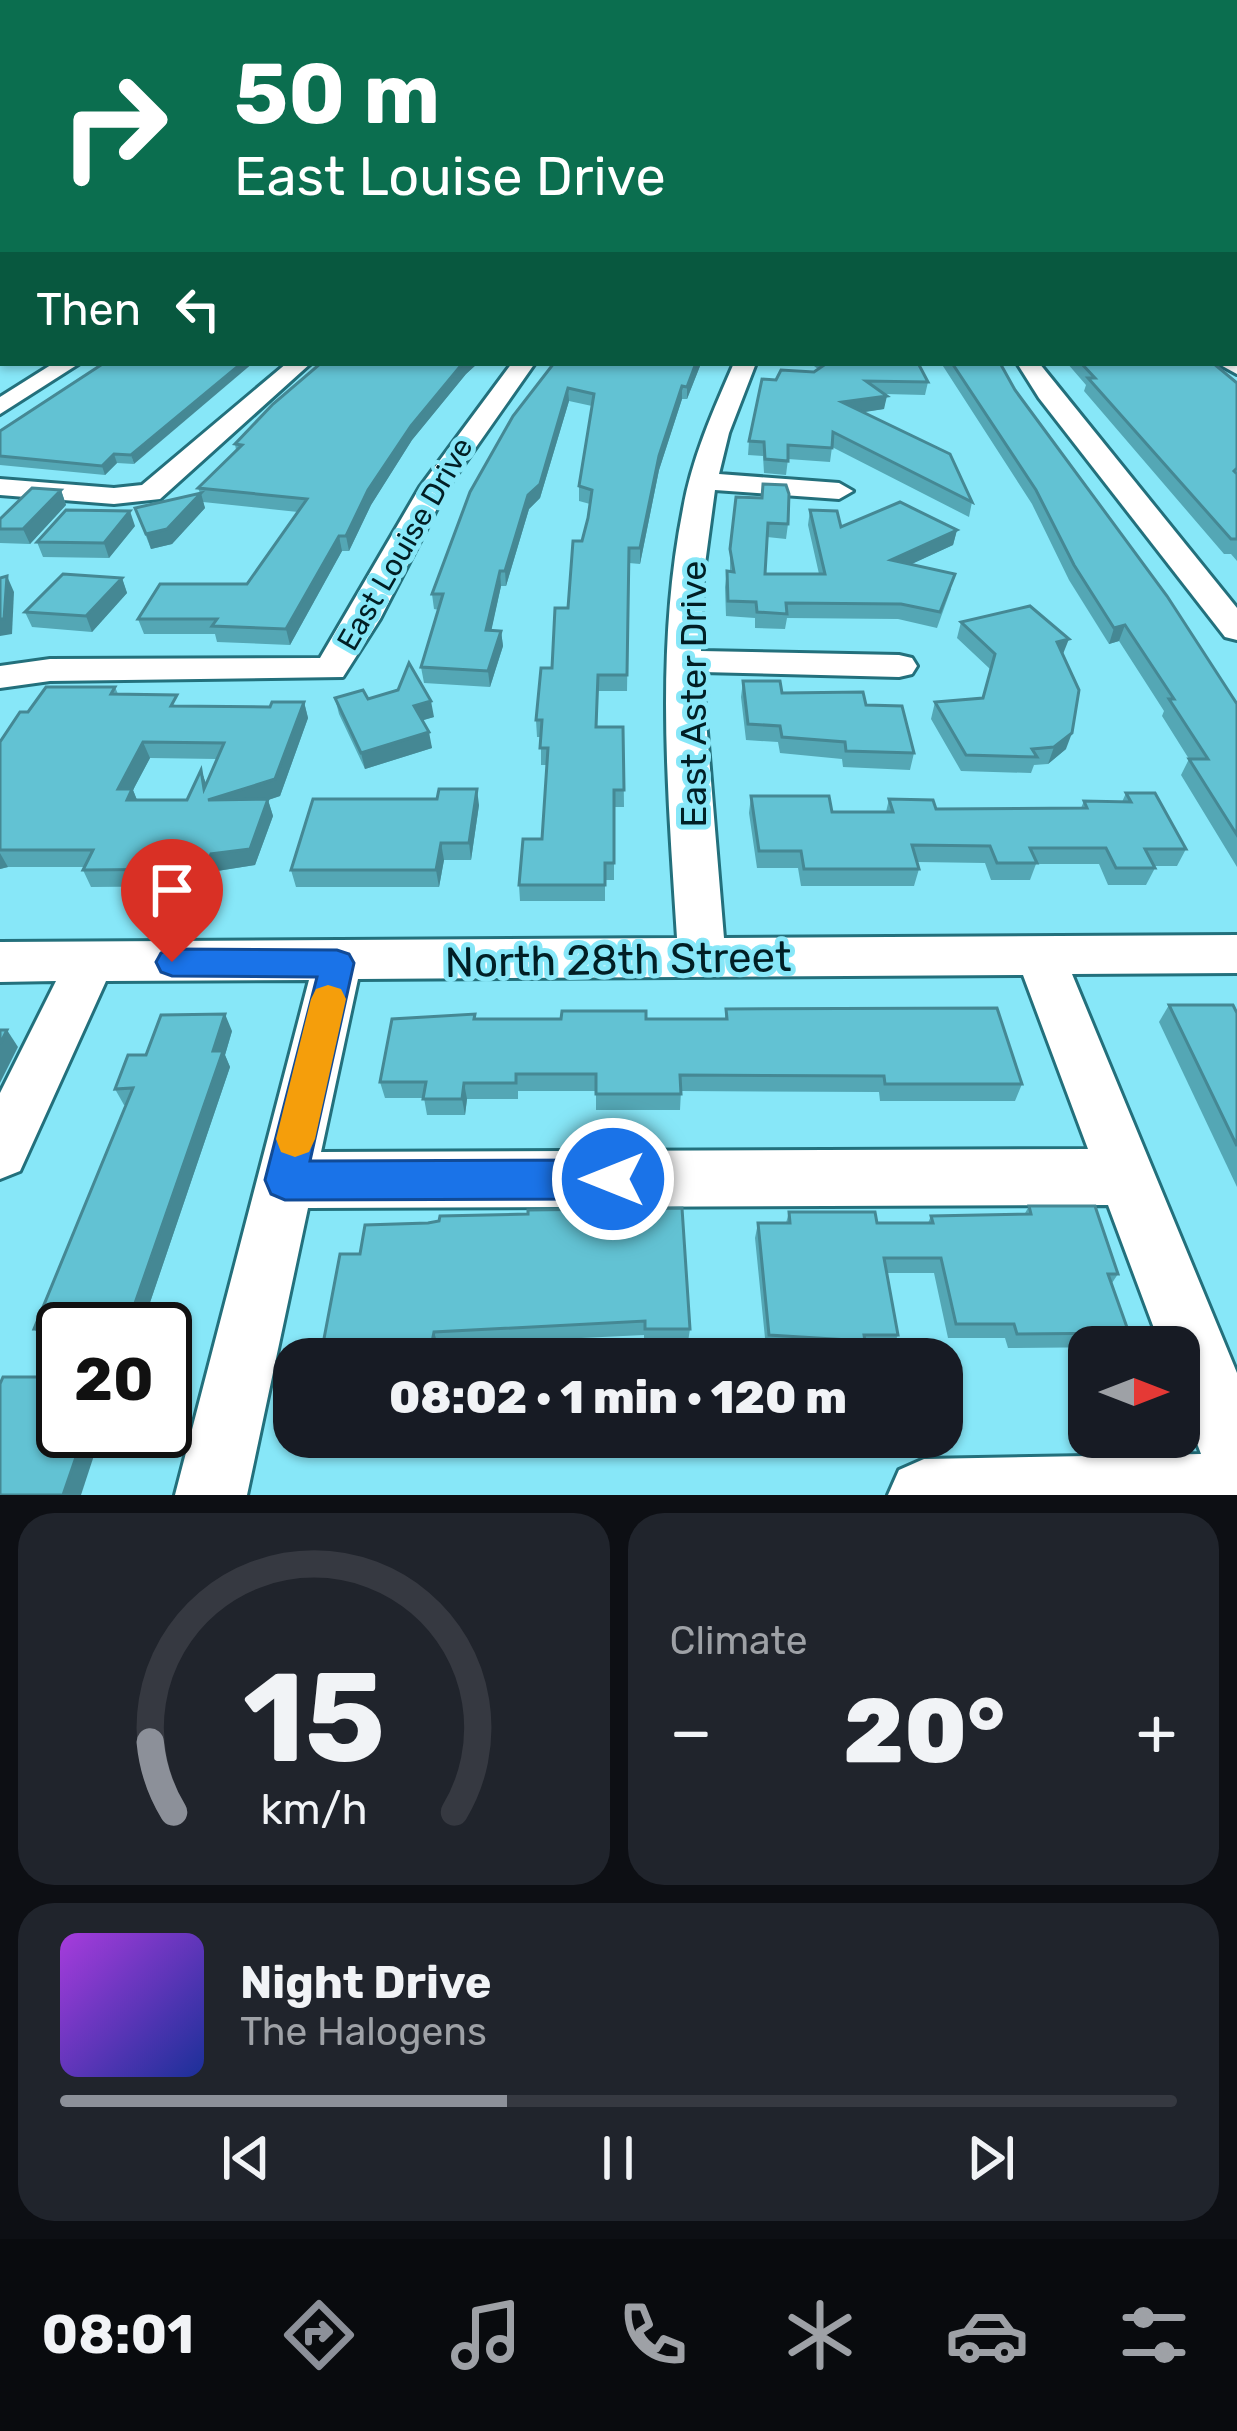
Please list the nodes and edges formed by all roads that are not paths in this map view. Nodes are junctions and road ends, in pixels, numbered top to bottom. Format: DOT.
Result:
graph roads {
  1 [pos="64,366"];
  2 [pos="297,366"];
  3 [pos="522,366"];
  4 [pos="750,366"];
  5 [pos="1030,366"];
  6 [pos="2,379"];
  7 [pos="38,382"];
  8 [pos="0,406"];
  9 [pos="702,482"];
  10 [pos="0,487"];
  11 [pos="839,491"];
  12 [pos="1237,630"];
  13 [pos="685,661"];
  14 [pos="899,666"];
  15 [pos="0,676"];
  16 [pos="1237,954"];
  17 [pos="702,956"];
  18 [pos="1040,956"];
  19 [pos="0,962"];
  20 [pos="90,962"];
  21 [pos="337,963"];
  22 [pos="0,1152"];
  23 [pos="1127,1178"];
  24 [pos="285,1180"];
  25 [pos="1237,1457"];
  26 [pos="1237,1489"];
  27 [pos="211,1495"];
  28 [pos="924,1495"];
  1 -- 7 [label="street"];
  2 -- 10 [label="street"];
  3 -- 15 [label="street, East Louise Drive"];
  4 -- 9 [label="street, East Aster Drive"];
  5 -- 12 [label="street"];
  6 -- 7 [label="street"];
  7 -- 8 [label="street"];
  9 -- 11 [label="street"];
  9 -- 13 [label="street, East Aster Drive"];
  13 -- 14 [label="street"];
  13 -- 17 [label="street, East Aster Drive"];
  16 -- 18 [label="street, North 28th Street"];
  17 -- 18 [label="street, North 28th Street"];
  17 -- 21 [label="street, North 28th Street"];
  18 -- 23 [label="street"];
  19 -- 20 [label="street, North 28th Street"];
  20 -- 21 [label="street, North 28th Street"];
  20 -- 22 [label="street"];
  21 -- 24 [label="street"];
  23 -- 24 [label="street"];
  23 -- 25 [label="street"];
  24 -- 27 [label="street"];
  26 -- 28 [label="street"];
}
